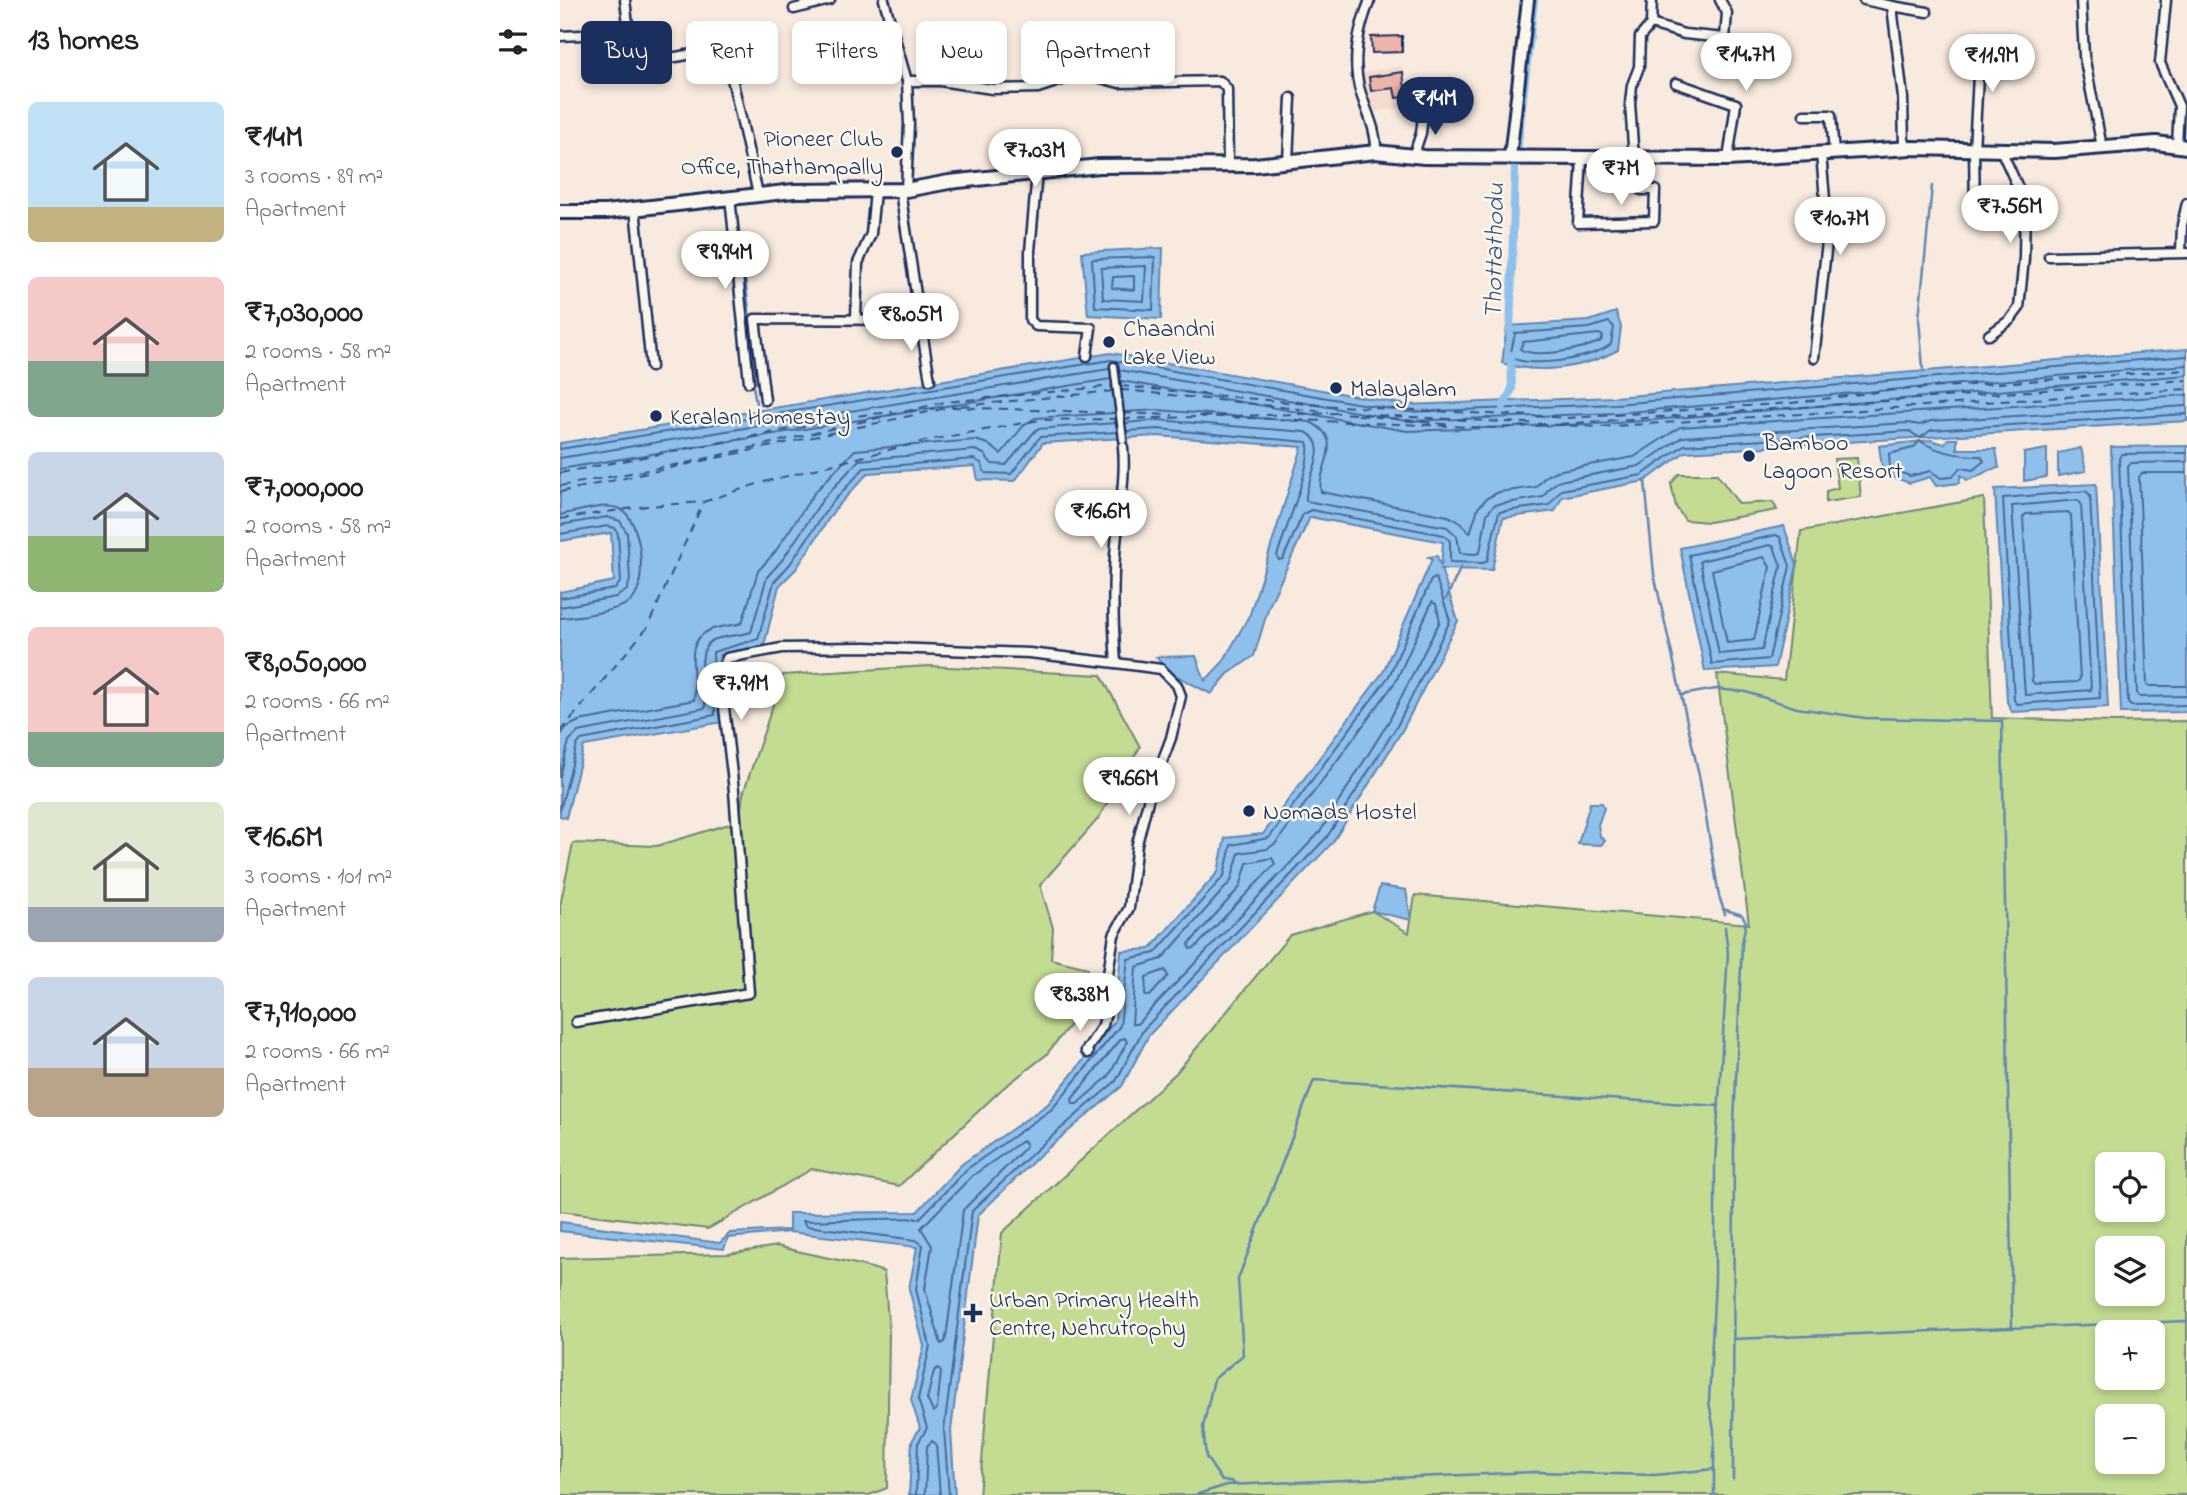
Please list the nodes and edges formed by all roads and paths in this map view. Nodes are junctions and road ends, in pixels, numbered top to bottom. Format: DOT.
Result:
graph roads {
  1 [pos="625,0"];
  2 [pos="830,0"];
  3 [pos="884,0"];
  4 [pos="1370,0"];
  5 [pos="1528,0"];
  6 [pos="1652,0"];
  7 [pos="1720,0"];
  8 [pos="1864,0"];
  9 [pos="2081,0"];
  10 [pos="2166,0"];
  11 [pos="1892,6"];
  12 [pos="794,9"];
  13 [pos="1927,12"];
  14 [pos="628,21"];
  15 [pos="1651,24"];
  16 [pos="581,35"];
  17 [pos="560,36"];
  18 [pos="1980,37"];
  19 [pos="672,57"];
  20 [pos="907,81"];
  21 [pos="1676,83"];
  22 [pos="1291,98"];
  23 [pos="1424,108"];
  24 [pos="1804,114"];
  25 [pos="2182,146"];
  26 [pos="2102,147"];
  27 [pos="1904,148"];
  28 [pos="1974,150"];
  29 [pos="1376,152"];
  30 [pos="2002,152"];
  31 [pos="1827,154"];
  32 [pos="1413,157"];
  33 [pos="1515,157"];
  34 [pos="1582,159"];
  35 [pos="1639,159"];
  36 [pos="1728,159"];
  37 [pos="1289,161"];
  38 [pos="1228,166"];
  39 [pos="1037,172"];
  40 [pos="875,191"];
  41 [pos="903,191"];
  42 [pos="758,194"];
  43 [pos="730,197"];
  44 [pos="2187,203"];
  45 [pos="635,208"];
  46 [pos="1975,210"];
  47 [pos="560,212"];
  48 [pos="2184,252"];
  49 [pos="2049,256"];
  50 [pos="856,317"];
  51 [pos="920,320"];
  52 [pos="1989,335"];
  53 [pos="1087,356"];
  54 [pos="1814,358"];
  55 [pos="1114,366"];
  56 [pos="652,367"];
  57 [pos="930,380"];
  58 [pos="748,382"];
  59 [pos="765,400"];
  60 [pos="1123,444"];
  61 [pos="1116,663"];
  62 [pos="576,1022"];
  63 [pos="1087,1053"];
  1 -- 14 [label="street"];
  2 -- 12 [label="street"];
  3 -- 20 [label="street"];
  4 -- 29 [label="street"];
  5 -- 33 [label="street"];
  6 -- 15 [label="street"];
  7 -- 15 [label="street"];
  8 -- 11 [label="street"];
  9 -- 26 [label="street"];
  10 -- 25 [label="street"];
  11 -- 13 [label="street"];
  11 -- 27 [label="street"];
  15 -- 35 [label="street"];
  16 -- 17 [label="street"];
  18 -- 28 [label="street"];
  19 -- 42 [label="street"];
  20 -- 38 [label="street"];
  20 -- 41 [label="street"];
  21 -- 36 [label="street"];
  22 -- 37 [label="street"];
  23 -- 32 [label="street"];
  24 -- 31 [label="street"];
  25 -- 26 [label="main road"];
  26 -- 30 [label="main road"];
  27 -- 28 [label="main road"];
  27 -- 31 [label="main road"];
  28 -- 30 [label="main road"];
  28 -- 46 [label="street"];
  29 -- 32 [label="main road"];
  29 -- 37 [label="main road"];
  30 -- 52 [label="street"];
  31 -- 36 [label="main road"];
  31 -- 54 [label="street"];
  32 -- 33 [label="main road"];
  33 -- 34 [label="main road"];
  34 -- 35 [label="main road"];
  34 -- 35 [label="street"];
  35 -- 36 [label="main road"];
  37 -- 38 [label="main road"];
  38 -- 39 [label="main road"];
  39 -- 41 [label="main road"];
  39 -- 53 [label="street"];
  40 -- 41 [label="main road"];
  40 -- 42 [label="main road"];
  40 -- 50 [label="street"];
  41 -- 51 [label="street"];
  42 -- 43 [label="main road"];
  43 -- 45 [label="main road"];
  43 -- 58 [label="street"];
  44 -- 48 [label="street"];
  45 -- 47 [label="main road"];
  45 -- 56 [label="street"];
  48 -- 49 [label="street"];
  50 -- 51 [label="street"];
  50 -- 59 [label="street"];
  51 -- 57 [label="street"];
  55 -- 60 [label="street"];
  60 -- 61 [label="street"];
  61 -- 62 [label="street"];
  61 -- 63 [label="street"];
}
